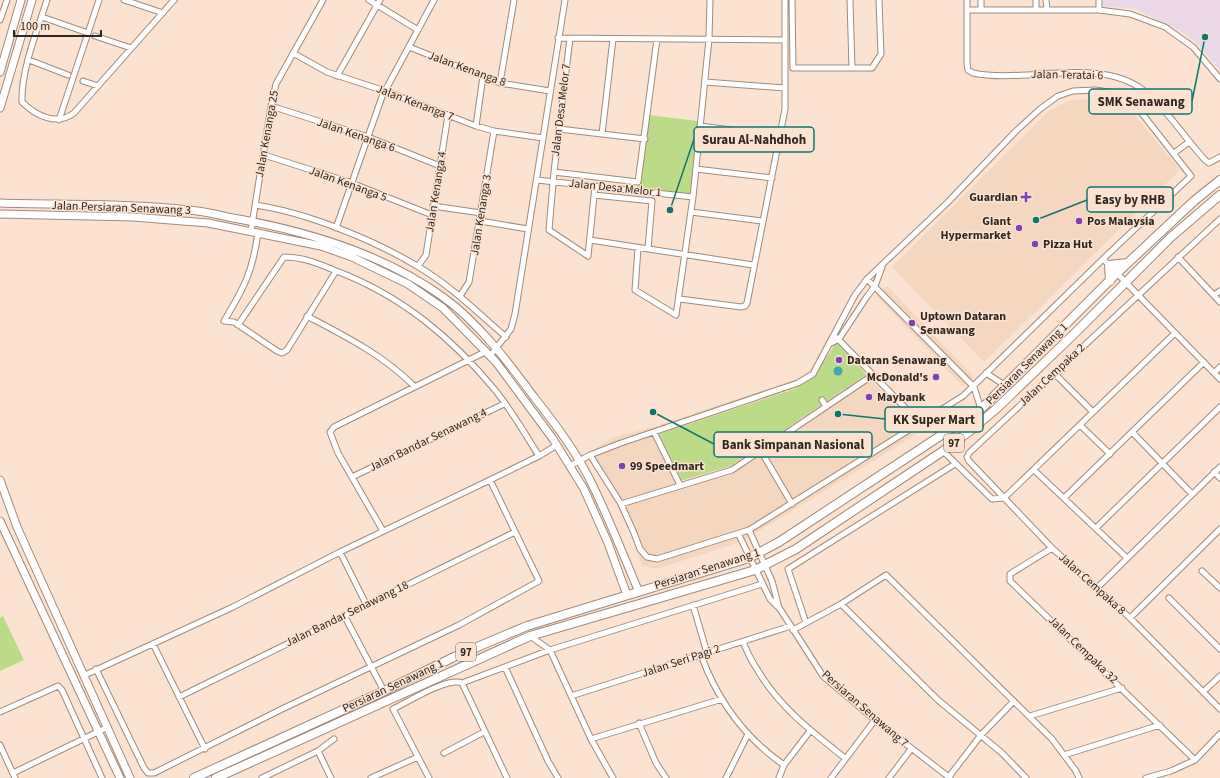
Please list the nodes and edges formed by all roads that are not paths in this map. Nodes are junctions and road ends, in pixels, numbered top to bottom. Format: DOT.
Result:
graph roads {
  1 [pos="7,0"];
  2 [pos="21,0"];
  3 [pos="32,0"];
  4 [pos="47,0"];
  5 [pos="99,0"];
  6 [pos="124,0"];
  7 [pos="174,0"];
  8 [pos="323,0"];
  9 [pos="369,0"];
  10 [pos="434,0"];
  11 [pos="514,0"];
  12 [pos="565,0"];
  13 [pos="710,0"];
  14 [pos="785,0"];
  15 [pos="792,0"];
  16 [pos="850,0"];
  17 [pos="879,0"];
  18 [pos="967,0"];
  19 [pos="981,0"];
  20 [pos="1036,0"];
  21 [pos="1046,0"];
  22 [pos="1100,0"];
  23 [pos="378,2"];
  24 [pos="967,10"];
  25 [pos="981,10"];
  26 [pos="1036,10"];
  27 [pos="1047,10"];
  28 [pos="1099,10"];
  29 [pos="162,13"];
  30 [pos="42,17"];
  31 [pos="0,20"];
  32 [pos="418,30"];
  33 [pos="88,33"];
  34 [pos="95,36"];
  35 [pos="558,38"];
  36 [pos="570,38"];
  37 [pos="613,39"];
  38 [pos="657,39"];
  39 [pos="710,40"];
  40 [pos="785,40"];
  41 [pos="409,47"];
  42 [pos="131,48"];
  43 [pos="293,53"];
  44 [pos="29,60"];
  45 [pos="852,68"];
  46 [pos="0,72"];
  47 [pos="68,75"];
  48 [pos="337,76"];
  49 [pos="483,76"];
  50 [pos="1220,79"];
  51 [pos="83,81"];
  52 [pos="705,82"];
  53 [pos="500,83"];
  54 [pos="98,86"];
  55 [pos="785,88"];
  56 [pos="550,90"];
  57 [pos="385,91"];
  58 [pos="271,106"];
  59 [pos="0,108"];
  60 [pos="448,115"];
  61 [pos="59,120"];
  62 [pos="476,126"];
  63 [pos="700,126"];
  64 [pos="559,129"];
  65 [pos="494,131"];
  66 [pos="602,134"];
  67 [pos="779,136"];
  68 [pos="368,137"];
  69 [pos="543,138"];
  70 [pos="645,139"];
  71 [pos="1189,142"];
  72 [pos="1174,153"];
  73 [pos="264,155"];
  74 [pos="1220,157"];
  75 [pos="440,166"];
  76 [pos="696,169"];
  77 [pos="554,172"];
  78 [pos="772,178"];
  79 [pos="536,180"];
  80 [pos="1220,180"];
  81 [pos="553,182"];
  82 [pos="352,183"];
  83 [pos="595,186"];
  84 [pos="594,195"];
  85 [pos="1220,195"];
  86 [pos="693,197"];
  87 [pos="0,203"];
  88 [pos="255,205"];
  89 [pos="434,206"];
  90 [pos="691,212"];
  91 [pos="481,213"];
  92 [pos="0,214"];
  93 [pos="432,215"];
  94 [pos="1220,219"];
  95 [pos="253,221"];
  96 [pos="480,221"];
  97 [pos="762,221"];
  98 [pos="336,228"];
  99 [pos="528,229"];
  100 [pos="255,232"];
  101 [pos="590,240"];
  102 [pos="638,248"];
  103 [pos="648,249"];
  104 [pos="683,254"];
  105 [pos="1178,257"];
  106 [pos="1106,262"];
  107 [pos="1129,263"];
  108 [pos="753,265"];
  109 [pos="418,266"];
  110 [pos="882,266"];
  111 [pos="336,271"];
  112 [pos="1117,273"];
  113 [pos="867,279"];
  114 [pos="1110,281"];
  115 [pos="1125,281"];
  116 [pos="875,286"];
  117 [pos="1220,291"];
  118 [pos="1139,294"];
  119 [pos="1214,295"];
  120 [pos="460,296"];
  121 [pos="680,299"];
  122 [pos="1220,302"];
  123 [pos="307,316"];
  124 [pos="238,325"];
  125 [pos="1175,333"];
  126 [pos="833,335"];
  127 [pos="506,337"];
  128 [pos="839,339"];
  129 [pos="829,344"];
  130 [pos="497,349"];
  131 [pos="488,354"];
  132 [pos="468,361"];
  133 [pos="1204,362"];
  134 [pos="1220,367"];
  135 [pos="986,373"];
  136 [pos="1054,373"];
  137 [pos="1214,373"];
  138 [pos="873,375"];
  139 [pos="1220,379"];
  140 [pos="414,386"];
  141 [pos="1006,386"];
  142 [pos="974,387"];
  143 [pos="822,400"];
  144 [pos="504,404"];
  145 [pos="826,406"];
  146 [pos="1220,407"];
  147 [pos="981,409"];
  148 [pos="1093,412"];
  149 [pos="920,423"];
  150 [pos="1080,425"];
  151 [pos="654,432"];
  152 [pos="1132,432"];
  153 [pos="557,445"];
  154 [pos="761,451"];
  155 [pos="943,451"];
  156 [pos="1110,454"];
  157 [pos="590,455"];
  158 [pos="539,456"];
  159 [pos="967,457"];
  160 [pos="578,461"];
  161 [pos="1162,463"];
  162 [pos="955,464"];
  163 [pos="570,466"];
  164 [pos="1220,467"];
  165 [pos="1034,470"];
  166 [pos="1214,472"];
  167 [pos="352,477"];
  168 [pos="1220,478"];
  169 [pos="490,480"];
  170 [pos="0,483"];
  171 [pos="680,485"];
  172 [pos="1192,494"];
  173 [pos="1004,498"];
  174 [pos="1064,498"];
  175 [pos="621,504"];
  176 [pos="792,504"];
  177 [pos="0,521"];
  178 [pos="1096,528"];
  179 [pos="1220,529"];
  180 [pos="749,530"];
  181 [pos="383,531"];
  182 [pos="515,532"];
  183 [pos="739,534"];
  184 [pos="1052,548"];
  185 [pos="340,552"];
  186 [pos="759,553"];
  187 [pos="749,558"];
  188 [pos="1126,558"];
  189 [pos="765,565"];
  190 [pos="755,570"];
  191 [pos="1202,571"];
  192 [pos="762,584"];
  193 [pos="1097,588"];
  194 [pos="1220,588"];
  195 [pos="639,592"];
  196 [pos="627,595"];
  197 [pos="1169,598"];
  198 [pos="366,604"];
  199 [pos="841,604"];
  200 [pos="692,605"];
  201 [pos="780,609"];
  202 [pos="344,615"];
  203 [pos="1130,618"];
  204 [pos="806,623"];
  205 [pos="792,628"];
  206 [pos="530,636"];
  207 [pos="743,642"];
  208 [pos="153,644"];
  209 [pos="1220,649"];
  210 [pos="550,650"];
  211 [pos="707,653"];
  212 [pos="700,655"];
  213 [pos="372,667"];
  214 [pos="505,667"];
  215 [pos="96,669"];
  216 [pos="85,675"];
  217 [pos="1220,676"];
  218 [pos="462,683"];
  219 [pos="1122,688"];
  220 [pos="384,691"];
  221 [pos="1203,692"];
  222 [pos="571,696"];
  223 [pos="179,697"];
  224 [pos="722,699"];
  225 [pos="1014,701"];
  226 [pos="1220,709"];
  227 [pos="0,712"];
  228 [pos="1030,716"];
  229 [pos="875,720"];
  230 [pos="639,724"];
  231 [pos="1160,725"];
  232 [pos="108,727"];
  233 [pos="810,731"];
  234 [pos="98,732"];
  235 [pos="484,732"];
  236 [pos="748,734"];
  237 [pos="1220,734"];
  238 [pos="981,735"];
  239 [pos="83,739"];
  240 [pos="334,739"];
  241 [pos="591,739"];
  242 [pos="0,745"];
  243 [pos="205,749"];
  244 [pos="911,749"];
  245 [pos="318,752"];
  246 [pos="444,753"];
  247 [pos="1064,754"];
  248 [pos="418,757"];
  249 [pos="845,758"];
  250 [pos="1195,760"];
  251 [pos="784,765"];
  252 [pos="14,775"];
  253 [pos="102,778"];
  254 [pos="120,778"];
  255 [pos="130,778"];
  256 [pos="194,778"];
  257 [pos="216,778"];
  258 [pos="262,778"];
  259 [pos="331,778"];
  260 [pos="372,778"];
  261 [pos="429,778"];
  262 [pos="507,778"];
  263 [pos="558,778"];
  264 [pos="613,778"];
  265 [pos="666,778"];
  266 [pos="726,778"];
  267 [pos="779,778"];
  268 [pos="831,778"];
  269 [pos="889,778"];
  270 [pos="949,778"];
  271 [pos="1026,778"];
  272 [pos="1079,778"];
  273 [pos="1146,778"];
  1 -- 31 [label="street"];
  2 -- 46 [label="street"];
  3 -- 59 [label="street"];
  4 -- 30 [label="street"];
  5 -- 33 [label="street"];
  6 -- 29 [label="street"];
  7 -- 29 [label="street"];
  8 -- 43 [label="street, Jalan Kenanga 25"];
  9 -- 23 [label="street"];
  10 -- 32 [label="street"];
  11 -- 53 [label="street"];
  12 -- 35 [label="street"];
  13 -- 39 [label="street"];
  14 -- 40 [label="street"];
  15 -- 45 [label="street"];
  16 -- 45 [label="street"];
  17 -- 45 [label="street"];
  18 -- 24 [label="street"];
  19 -- 25 [label="street"];
  20 -- 26 [label="street"];
  21 -- 27 [label="street"];
  22 -- 28 [label="street"];
  23 -- 32 [label="street"];
  23 -- 48 [label="street"];
  24 -- 25 [label="street"];
  24 -- 71 [label="street, Jalan Teratai 6"];
  25 -- 26 [label="street"];
  26 -- 27 [label="street"];
  27 -- 28 [label="street"];
  28 -- 50 [label="street"];
  29 -- 42 [label="street"];
  30 -- 33 [label="street"];
  30 -- 44 [label="street"];
  32 -- 41 [label="street"];
  33 -- 61 [label="street"];
  34 -- 42 [label="street"];
  35 -- 36 [label="street"];
  35 -- 56 [label="street"];
  36 -- 37 [label="street"];
  36 -- 64 [label="street, Jalan Desa Melor 7"];
  37 -- 38 [label="street"];
  37 -- 66 [label="street"];
  38 -- 39 [label="street"];
  38 -- 70 [label="street"];
  39 -- 40 [label="street"];
  39 -- 52 [label="street"];
  40 -- 55 [label="street"];
  41 -- 49 [label="street, Jalan Kenanga 8"];
  41 -- 57 [label="street"];
  42 -- 54 [label="street"];
  43 -- 48 [label="street, Jalan Kenanga 7"];
  43 -- 58 [label="street, Jalan Kenanga 25"];
  44 -- 47 [label="street"];
  44 -- 61 [label="street"];
  48 -- 57 [label="street, Jalan Kenanga 7"];
  49 -- 53 [label="street, Jalan Kenanga 8"];
  49 -- 62 [label="street"];
  51 -- 54 [label="street"];
  52 -- 55 [label="street"];
  52 -- 63 [label="street"];
  53 -- 56 [label="street, Jalan Kenanga 8"];
  54 -- 61 [label="street"];
  55 -- 67 [label="street"];
  56 -- 69 [label="street"];
  57 -- 60 [label="street, Jalan Kenanga 7"];
  57 -- 68 [label="street"];
  58 -- 68 [label="street, Jalan Kenanga 6"];
  58 -- 73 [label="street, Jalan Kenanga 25"];
  60 -- 62 [label="street, Jalan Kenanga 7"];
  60 -- 75 [label="street, Jalan Kenanga 4"];
  62 -- 65 [label="street, Jalan Kenanga 7"];
  63 -- 67 [label="street"];
  63 -- 76 [label="street"];
  64 -- 66 [label="street"];
  64 -- 77 [label="street, Jalan Desa Melor 7"];
  65 -- 69 [label="street, Jalan Kenanga 7"];
  65 -- 91 [label="street, Jalan Kenanga 3"];
  66 -- 70 [label="street"];
  67 -- 78 [label="street"];
  68 -- 75 [label="street, Jalan Kenanga 6"];
  68 -- 82 [label="street"];
  69 -- 79 [label="street"];
  70 -- 77 [label="street"];
  71 -- 72 [label="street"];
  71 -- 74 [label="street, Jalan Teratai 6"];
  72 -- 106 [label="street"];
  72 -- 110 [label="street"];
  73 -- 82 [label="street, Jalan Kenanga 5"];
  73 -- 88 [label="street, Jalan Kenanga 25"];
  75 -- 89 [label="street, Jalan Kenanga 4"];
  76 -- 78 [label="street"];
  76 -- 86 [label="street"];
  77 -- 81 [label="street, Jalan Desa Melor 7"];
  78 -- 97 [label="street"];
  79 -- 81 [label="street, Jalan Desa Melor 1"];
  79 -- 99 [label="street"];
  80 -- 107 [label="main road, Persiaran Senawang 1 / 97"];
  81 -- 83 [label="street, Jalan Desa Melor 1"];
  81 -- 101 [label="street, Jalan Desa Melor 7"];
  82 -- 93 [label="street, Jalan Kenanga 5"];
  82 -- 98 [label="street"];
  83 -- 84 [label="street"];
  83 -- 86 [label="street, Jalan Desa Melor 1"];
  84 -- 101 [label="street"];
  84 -- 103 [label="street"];
  85 -- 115 [label="main road, Persiaran Senawang 1 / 97"];
  86 -- 90 [label="street"];
  87 -- 95 [label="street, Jalan Persiaran Senawang 3"];
  88 -- 95 [label="street, Jalan Kenanga 25"];
  88 -- 98 [label="street"];
  89 -- 91 [label="street"];
  89 -- 93 [label="street, Jalan Kenanga 4"];
  90 -- 97 [label="street"];
  90 -- 104 [label="street"];
  91 -- 96 [label="street, Jalan Kenanga 3"];
  92 -- 100 [label="street, Jalan Persiaran Senawang 3"];
  93 -- 109 [label="street, Jalan Kenanga 4"];
  94 -- 105 [label="street, Jalan Cempaka 2"];
  95 -- 100 [label="street, Jalan Kenanga 25"];
  95 -- 130 [label="street, Jalan Persiaran Senawang 3"];
  96 -- 99 [label="street"];
  96 -- 120 [label="street, Jalan Kenanga 3"];
  97 -- 108 [label="street"];
  98 -- 109 [label="street"];
  99 -- 127 [label="street"];
  100 -- 124 [label="street, Jalan Kenanga 25"];
  100 -- 131 [label="street, Jalan Persiaran Senawang 3"];
  101 -- 102 [label="street"];
  102 -- 103 [label="street"];
  102 -- 121 [label="street"];
  103 -- 104 [label="street"];
  104 -- 108 [label="street"];
  104 -- 121 [label="street"];
  105 -- 118 [label="street, Jalan Cempaka 2"];
  105 -- 119 [label="street"];
  106 -- 107 [label="main road"];
  106 -- 112 [label="street"];
  106 -- 114 [label="main road"];
  106 -- 135 [label="street"];
  107 -- 112 [label="main road, Persiaran Senawang 1 / 97"];
  108 -- 121 [label="street"];
  109 -- 120 [label="street"];
  110 -- 113 [label="street"];
  110 -- 116 [label="street"];
  111 -- 123 [label="street"];
  111 -- 124 [label="street"];
  111 -- 132 [label="street"];
  112 -- 114 [label="main road, Persiaran Senawang 1 / 97"];
  112 -- 115 [label="street"];
  113 -- 116 [label="street"];
  113 -- 126 [label="street"];
  114 -- 141 [label="main road, Persiaran Senawang 1 / 97"];
  115 -- 118 [label="street"];
  115 -- 155 [label="main road, Persiaran Senawang 1 / 97"];
  116 -- 128 [label="street"];
  116 -- 142 [label="street"];
  117 -- 119 [label="street"];
  118 -- 125 [label="street"];
  118 -- 136 [label="street, Jalan Cempaka 2"];
  119 -- 122 [label="street"];
  120 -- 127 [label="street"];
  123 -- 124 [label="street"];
  123 -- 140 [label="street"];
  125 -- 133 [label="street"];
  125 -- 148 [label="street"];
  126 -- 128 [label="street"];
  126 -- 129 [label="street"];
  127 -- 130 [label="street"];
  128 -- 129 [label="street"];
  128 -- 138 [label="street"];
  129 -- 151 [label="street"];
  130 -- 131 [label="street"];
  130 -- 160 [label="street, Jalan Persiaran Senawang 3"];
  131 -- 132 [label="street"];
  131 -- 153 [label="street, Jalan Persiaran Senawang 3"];
  132 -- 140 [label="street"];
  132 -- 144 [label="street"];
  133 -- 137 [label="street"];
  133 -- 152 [label="street"];
  134 -- 137 [label="street"];
  135 -- 141 [label="street"];
  135 -- 142 [label="street"];
  136 -- 148 [label="street"];
  136 -- 159 [label="street, Jalan Cempaka 2"];
  137 -- 139 [label="street"];
  138 -- 145 [label="street"];
  138 -- 149 [label="street"];
  140 -- 167 [label="street"];
  141 -- 147 [label="main road, Persiaran Senawang 1 / 97"];
  142 -- 147 [label="street"];
  142 -- 149 [label="street"];
  143 -- 145 [label="street"];
  144 -- 158 [label="street"];
  144 -- 167 [label="street, Jalan Bandar Senawang 4"];
  145 -- 154 [label="street"];
  146 -- 161 [label="street"];
  147 -- 186 [label="main road, Persiaran Senawang 1 / 97"];
  148 -- 150 [label="street"];
  149 -- 176 [label="street"];
  150 -- 156 [label="street"];
  150 -- 165 [label="street"];
  151 -- 157 [label="street"];
  151 -- 171 [label="street"];
  152 -- 156 [label="street"];
  152 -- 161 [label="street"];
  153 -- 158 [label="street"];
  153 -- 163 [label="street, Jalan Persiaran Senawang 3"];
  154 -- 171 [label="street"];
  154 -- 176 [label="street"];
  155 -- 162 [label="street"];
  155 -- 189 [label="main road, Persiaran Senawang 1 / 97"];
  156 -- 174 [label="street"];
  157 -- 160 [label="street"];
  157 -- 175 [label="street"];
  158 -- 169 [label="street"];
  159 -- 173 [label="street, Jalan Cempaka 8"];
  160 -- 163 [label="street"];
  160 -- 195 [label="street, Jalan Persiaran Senawang 3"];
  161 -- 172 [label="street"];
  161 -- 178 [label="street"];
  162 -- 173 [label="street"];
  162 -- 204 [label="street"];
  163 -- 196 [label="street, Jalan Persiaran Senawang 3"];
  164 -- 166 [label="street"];
  165 -- 173 [label="street"];
  165 -- 174 [label="street"];
  166 -- 168 [label="street"];
  166 -- 172 [label="street"];
  167 -- 181 [label="street"];
  169 -- 181 [label="street"];
  169 -- 182 [label="street"];
  170 -- 216 [label="street"];
  171 -- 175 [label="street"];
  172 -- 188 [label="street"];
  173 -- 184 [label="street, Jalan Cempaka 8"];
  174 -- 178 [label="street"];
  175 -- 183 [label="street"];
  176 -- 180 [label="street"];
  177 -- 234 [label="street"];
  178 -- 188 [label="street"];
  179 -- 203 [label="street"];
  180 -- 183 [label="street"];
  180 -- 186 [label="street"];
  181 -- 185 [label="street"];
  182 -- 198 [label="street, Jalan Bandar Senawang 18"];
  182 -- 213 [label="street"];
  183 -- 187 [label="street"];
  184 -- 193 [label="street, Jalan Cempaka 8"];
  184 -- 219 [label="street, Jalan Cempaka 32"];
  185 -- 198 [label="street"];
  185 -- 208 [label="street"];
  186 -- 187 [label="main road, Persiaran Senawang 1 / 97"];
  186 -- 189 [label="street"];
  187 -- 190 [label="street"];
  187 -- 195 [label="main road, Persiaran Senawang 1 / 97"];
  188 -- 193 [label="street"];
  189 -- 190 [label="main road, Persiaran Senawang 1 / 97"];
  189 -- 201 [label="street"];
  190 -- 192 [label="street"];
  190 -- 206 [label="main road, Persiaran Senawang 1 / 97"];
  191 -- 194 [label="street"];
  192 -- 200 [label="street"];
  192 -- 201 [label="street"];
  193 -- 203 [label="street, Jalan Cempaka 8"];
  195 -- 196 [label="main road, Persiaran Senawang 1 / 97"];
  196 -- 220 [label="main road, Persiaran Senawang 1 / 97"];
  197 -- 209 [label="street"];
  198 -- 202 [label="street, Jalan Bandar Senawang 18"];
  199 -- 204 [label="street, Jalan Seri Pagi 2"];
  199 -- 225 [label="street, Jalan Seri Pagi 2"];
  199 -- 238 [label="street"];
  200 -- 210 [label="street"];
  200 -- 211 [label="street"];
  201 -- 205 [label="street, Persiaran Senawang 7"];
  202 -- 213 [label="street"];
  202 -- 223 [label="street, Jalan Bandar Senawang 18"];
  203 -- 221 [label="street, Jalan Cempaka 8"];
  204 -- 205 [label="street, Jalan Seri Pagi 2"];
  205 -- 207 [label="street, Jalan Seri Pagi 2"];
  205 -- 229 [label="street, Persiaran Senawang 7"];
  206 -- 210 [label="street"];
  206 -- 257 [label="main road, Persiaran Senawang 1 / 97"];
  207 -- 211 [label="street, Jalan Seri Pagi 2"];
  207 -- 233 [label="street"];
  208 -- 215 [label="street"];
  208 -- 223 [label="street"];
  210 -- 214 [label="street"];
  210 -- 222 [label="street"];
  211 -- 212 [label="street, Jalan Seri Pagi 2"];
  212 -- 222 [label="street, Jalan Seri Pagi 2"];
  212 -- 224 [label="street"];
  213 -- 220 [label="street"];
  213 -- 243 [label="street"];
  214 -- 218 [label="street"];
  214 -- 263 [label="street"];
  215 -- 216 [label="street"];
  215 -- 243 [label="street"];
  216 -- 232 [label="street"];
  217 -- 221 [label="street"];
  218 -- 235 [label="street"];
  218 -- 248 [label="street"];
  219 -- 228 [label="street"];
  219 -- 231 [label="street, Jalan Cempaka 32"];
  220 -- 256 [label="main road, Persiaran Senawang 1 / 97"];
  221 -- 226 [label="street, Jalan Cempaka 8"];
  222 -- 241 [label="street"];
  223 -- 243 [label="street"];
  224 -- 230 [label="street"];
  224 -- 236 [label="street"];
  225 -- 228 [label="street"];
  225 -- 238 [label="street"];
  227 -- 239 [label="street"];
  228 -- 247 [label="street"];
  229 -- 244 [label="street, Persiaran Senawang 7"];
  229 -- 249 [label="street"];
  230 -- 241 [label="street"];
  230 -- 265 [label="street"];
  231 -- 247 [label="street"];
  231 -- 250 [label="street, Jalan Cempaka 32"];
  232 -- 234 [label="street"];
  232 -- 255 [label="street"];
  233 -- 249 [label="street"];
  233 -- 251 [label="street"];
  234 -- 239 [label="street"];
  234 -- 254 [label="street"];
  235 -- 246 [label="street"];
  235 -- 262 [label="street"];
  236 -- 251 [label="street"];
  236 -- 266 [label="street"];
  237 -- 250 [label="street"];
  238 -- 270 [label="street"];
  238 -- 271 [label="street"];
  239 -- 252 [label="street"];
  239 -- 253 [label="street"];
  240 -- 245 [label="street"];
  241 -- 264 [label="street"];
  242 -- 252 [label="street"];
  244 -- 269 [label="street"];
  244 -- 270 [label="street, Persiaran Senawang 7"];
  245 -- 258 [label="street"];
  245 -- 259 [label="street"];
  247 -- 272 [label="street"];
  248 -- 260 [label="street"];
  248 -- 261 [label="street"];
  249 -- 268 [label="street"];
  250 -- 273 [label="street"];
  251 -- 267 [label="street"];
}
